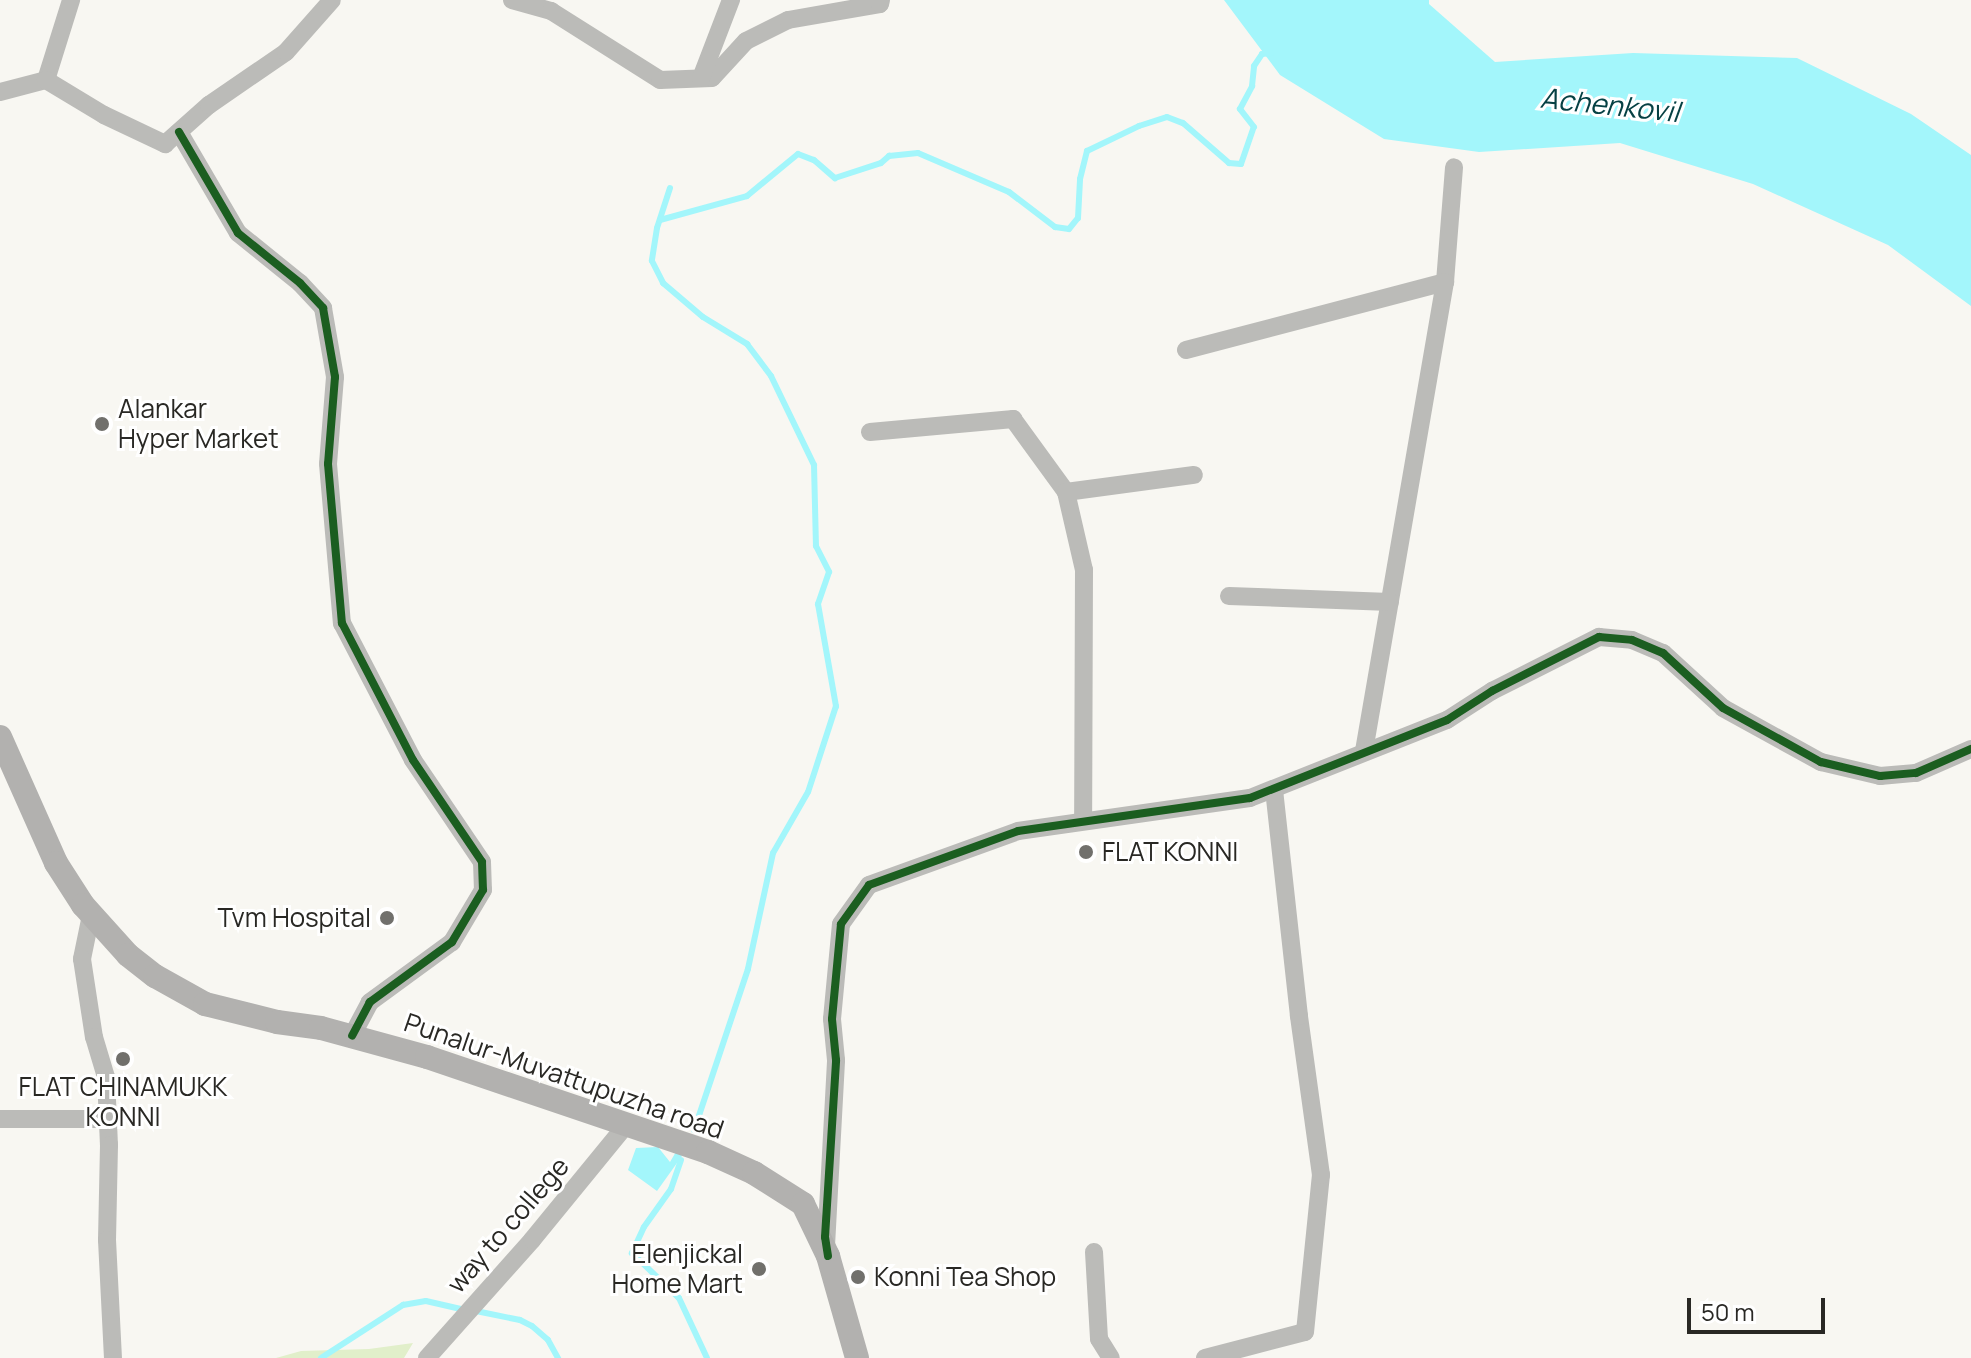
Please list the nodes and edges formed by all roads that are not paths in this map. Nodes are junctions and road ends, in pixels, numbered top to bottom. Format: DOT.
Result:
graph roads {
  1 [pos="71,0"];
  2 [pos="332,0"];
  3 [pos="512,0"];
  4 [pos="731,0"];
  5 [pos="881,0"];
  6 [pos="701,78"];
  7 [pos="46,80"];
  8 [pos="0,92"];
  9 [pos="179,132"];
  10 [pos="1454,167"];
  11 [pos="1445,282"];
  12 [pos="1186,350"];
  13 [pos="870,432"];
  14 [pos="1194,475"];
  15 [pos="1066,492"];
  16 [pos="1229,596"];
  17 [pos="1390,602"];
  18 [pos="2,744"];
  19 [pos="1971,749"];
  20 [pos="1364,752"];
  21 [pos="1274,789"];
  22 [pos="1083,821"];
  23 [pos="91,915"];
  24 [pos="352,1036"];
  25 [pos="0,1119"];
  26 [pos="108,1119"];
  27 [pos="627,1124"];
  28 [pos="1094,1252"];
  29 [pos="828,1256"];
  30 [pos="113,1358"];
  31 [pos="427,1358"];
  32 [pos="857,1358"];
  33 [pos="1111,1358"];
  34 [pos="1205,1358"];
  1 -- 7 [label="street"];
  2 -- 9 [label="street"];
  3 -- 6 [label="street"];
  4 -- 6 [label="street"];
  5 -- 6 [label="street"];
  7 -- 8 [label="street"];
  7 -- 9 [label="street"];
  9 -- 24 [label="street"];
  10 -- 11 [label="street"];
  11 -- 12 [label="street"];
  11 -- 17 [label="street"];
  13 -- 15 [label="street"];
  14 -- 15 [label="street"];
  15 -- 22 [label="street"];
  16 -- 17 [label="street"];
  17 -- 20 [label="street"];
  18 -- 23 [label="main road, Punalur-Muvattupuzha road"];
  19 -- 20 [label="street"];
  20 -- 21 [label="street"];
  21 -- 22 [label="street"];
  21 -- 34 [label="street"];
  22 -- 29 [label="street"];
  23 -- 24 [label="main road, Punalur-Muvattupuzha road"];
  23 -- 26 [label="street"];
  24 -- 27 [label="main road, Punalur-Muvattupuzha road"];
  25 -- 26 [label="street"];
  26 -- 30 [label="street"];
  27 -- 29 [label="main road, Punalur-Muvattupuzha road"];
  27 -- 31 [label="street, way to college"];
  28 -- 33 [label="street"];
  29 -- 32 [label="main road, Punalur-Muvattupuzha road"];
}
